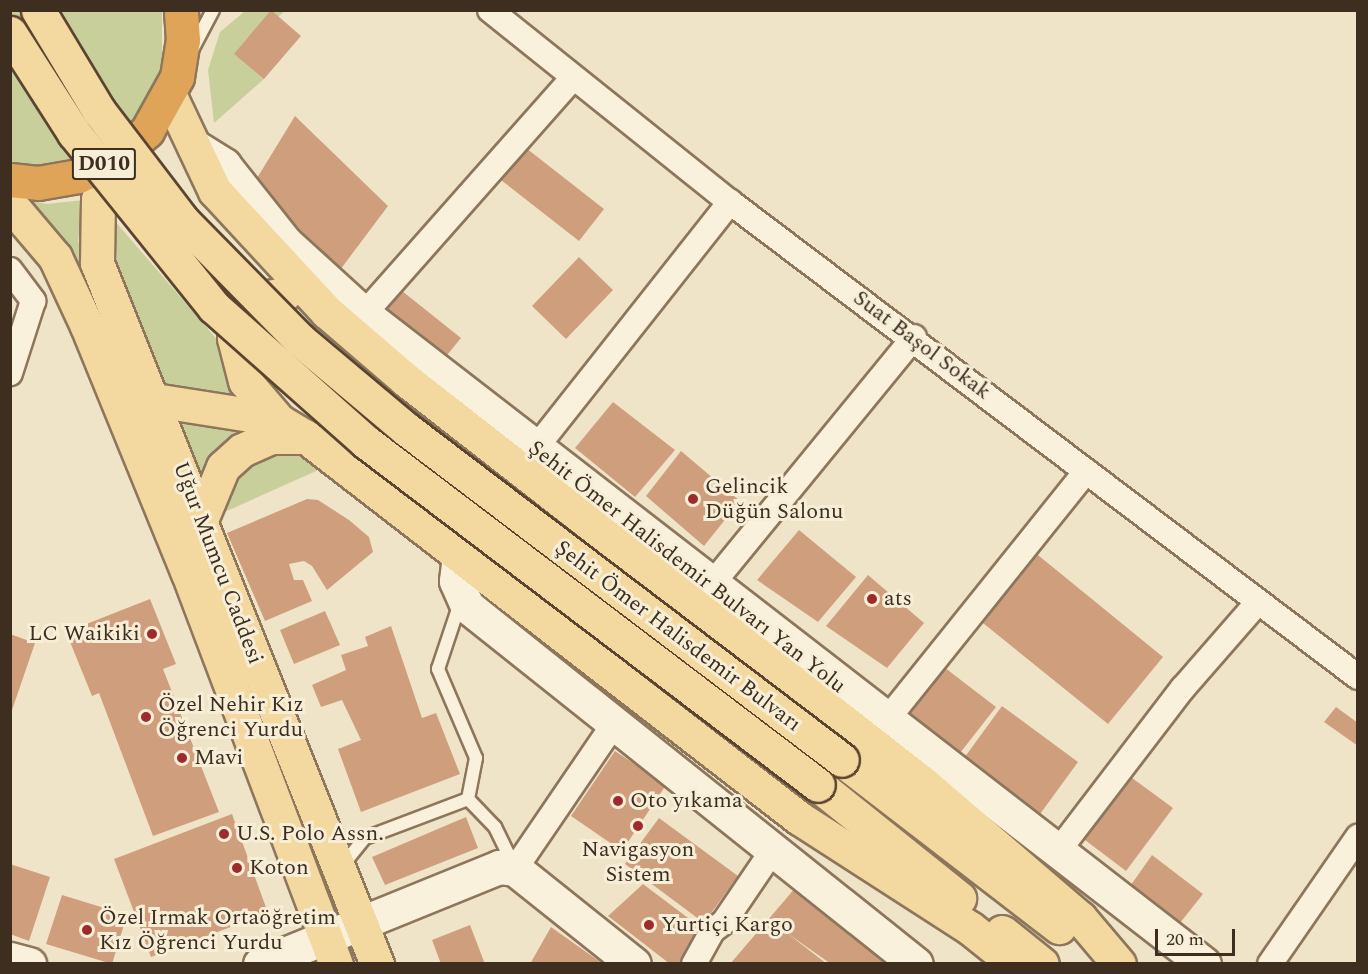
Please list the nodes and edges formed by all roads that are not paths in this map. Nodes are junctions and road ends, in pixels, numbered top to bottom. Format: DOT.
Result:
graph roads {
  1 [pos="38,10"];
  2 [pos="180,10"];
  3 [pos="213,10"];
  4 [pos="490,10"];
  5 [pos="10,33"];
  6 [pos="572,79"];
  7 [pos="173,86"];
  8 [pos="194,146"];
  9 [pos="115,159"];
  10 [pos="10,180"];
  11 [pos="730,202"];
  12 [pos="10,204"];
  13 [pos="10,270"];
  14 [pos="327,312"];
  15 [pos="364,314"];
  16 [pos="914,337"];
  17 [pos="10,373"];
  18 [pos="117,394"];
  19 [pos="155,402"];
  20 [pos="292,429"];
  21 [pos="535,449"];
  22 [pos="1086,471"];
  23 [pos="201,520"];
  24 [pos="459,556"];
  25 [pos="712,584"];
  26 [pos="461,599"];
  27 [pos="1258,602"];
  28 [pos="1358,677"];
  29 [pos="886,721"];
  30 [pos="614,724"];
  31 [pos="468,799"];
  32 [pos="1358,837"];
  33 [pos="773,850"];
  34 [pos="1059,850"];
  35 [pos="339,869"];
  36 [pos="515,869"];
  37 [pos="363,923"];
  38 [pos="330,950"];
  39 [pos="10,959"];
  40 [pos="29,963"];
  41 [pos="260,963"];
  42 [pos="377,963"];
  43 [pos="634,963"];
  44 [pos="694,963"];
  45 [pos="916,963"];
  46 [pos="1015,963"];
  47 [pos="1042,963"];
  48 [pos="1108,963"];
  49 [pos="1119,963"];
  50 [pos="1204,963"];
  51 [pos="1270,963"];
  1 -- 48 [label="main road, Şehit Ömer Halisdemir Bulvarı, bridge"];
  2 -- 7 [label="highway, D010"];
  3 -- 7 [label="lane"];
  4 -- 6 [label="street, Suat Başol Sokak"];
  5 -- 47 [label="main road, Şehit Ömer Halisdemir Bulvarı, bridge"];
  6 -- 11 [label="street, Suat Başol Sokak"];
  6 -- 15 [label="street"];
  7 -- 8 [label="main road, Şehit Ömer Halisdemir Bulvarı"];
  7 -- 9 [label="highway, D010"];
  8 -- 14 [label="main road, Şehit Ömer Halisdemir Bulvarı"];
  8 -- 15 [label="street, Şehit Ömer Halisdemir Bulvarı Yan Yolu"];
  9 -- 10 [label="highway, D010"];
  9 -- 19 [label="main road, Uğur Mumcu Caddesi"];
  11 -- 16 [label="street, Suat Başol Sokak"];
  11 -- 21 [label="street"];
  12 -- 18 [label="main road, Uğur Mumcu Caddesi"];
  13 -- 17 [label="street"];
  14 -- 20 [label="main road, Şehit Ömer Halisdemir Bulvarı"];
  14 -- 49 [label="main road, Şehit Ömer Halisdemir Bulvarı"];
  15 -- 21 [label="street, Şehit Ömer Halisdemir Bulvarı Yan Yolu"];
  16 -- 22 [label="street, Suat Başol Sokak"];
  16 -- 25 [label="street"];
  18 -- 19 [label="main road"];
  18 -- 38 [label="main road, Uğur Mumcu Caddesi"];
  19 -- 20 [label="main road"];
  19 -- 23 [label="main road, Uğur Mumcu Caddesi"];
  20 -- 23 [label="main road"];
  20 -- 24 [label="main road, Şehit Ömer Halisdemir Bulvarı"];
  21 -- 25 [label="street, Şehit Ömer Halisdemir Bulvarı Yan Yolu"];
  22 -- 27 [label="street, Suat Başol Sokak"];
  22 -- 29 [label="street"];
  23 -- 35 [label="main road, Uğur Mumcu Caddesi"];
  24 -- 26 [label="street"];
  24 -- 46 [label="main road, Şehit Ömer Halisdemir Bulvarı"];
  25 -- 29 [label="street, Şehit Ömer Halisdemir Bulvarı Yan Yolu"];
  26 -- 30 [label="street"];
  26 -- 31 [label="lane"];
  27 -- 28 [label="street, Suat Başol Sokak"];
  27 -- 34 [label="street"];
  29 -- 34 [label="street, Şehit Ömer Halisdemir Bulvarı Yan Yolu"];
  30 -- 33 [label="street"];
  30 -- 36 [label="street"];
  31 -- 35 [label="lane"];
  31 -- 36 [label="lane"];
  32 -- 51 [label="street"];
  33 -- 44 [label="street"];
  33 -- 45 [label="street"];
  34 -- 50 [label="street, Şehit Ömer Halisdemir Bulvarı Yan Yolu"];
  35 -- 37 [label="main road, Uğur Mumcu Caddesi"];
  36 -- 37 [label="street"];
  36 -- 43 [label="street"];
  37 -- 38 [label="street"];
  37 -- 42 [label="main road, Uğur Mumcu Caddesi"];
  38 -- 41 [label="street"];
  39 -- 40 [label="street"];
}
